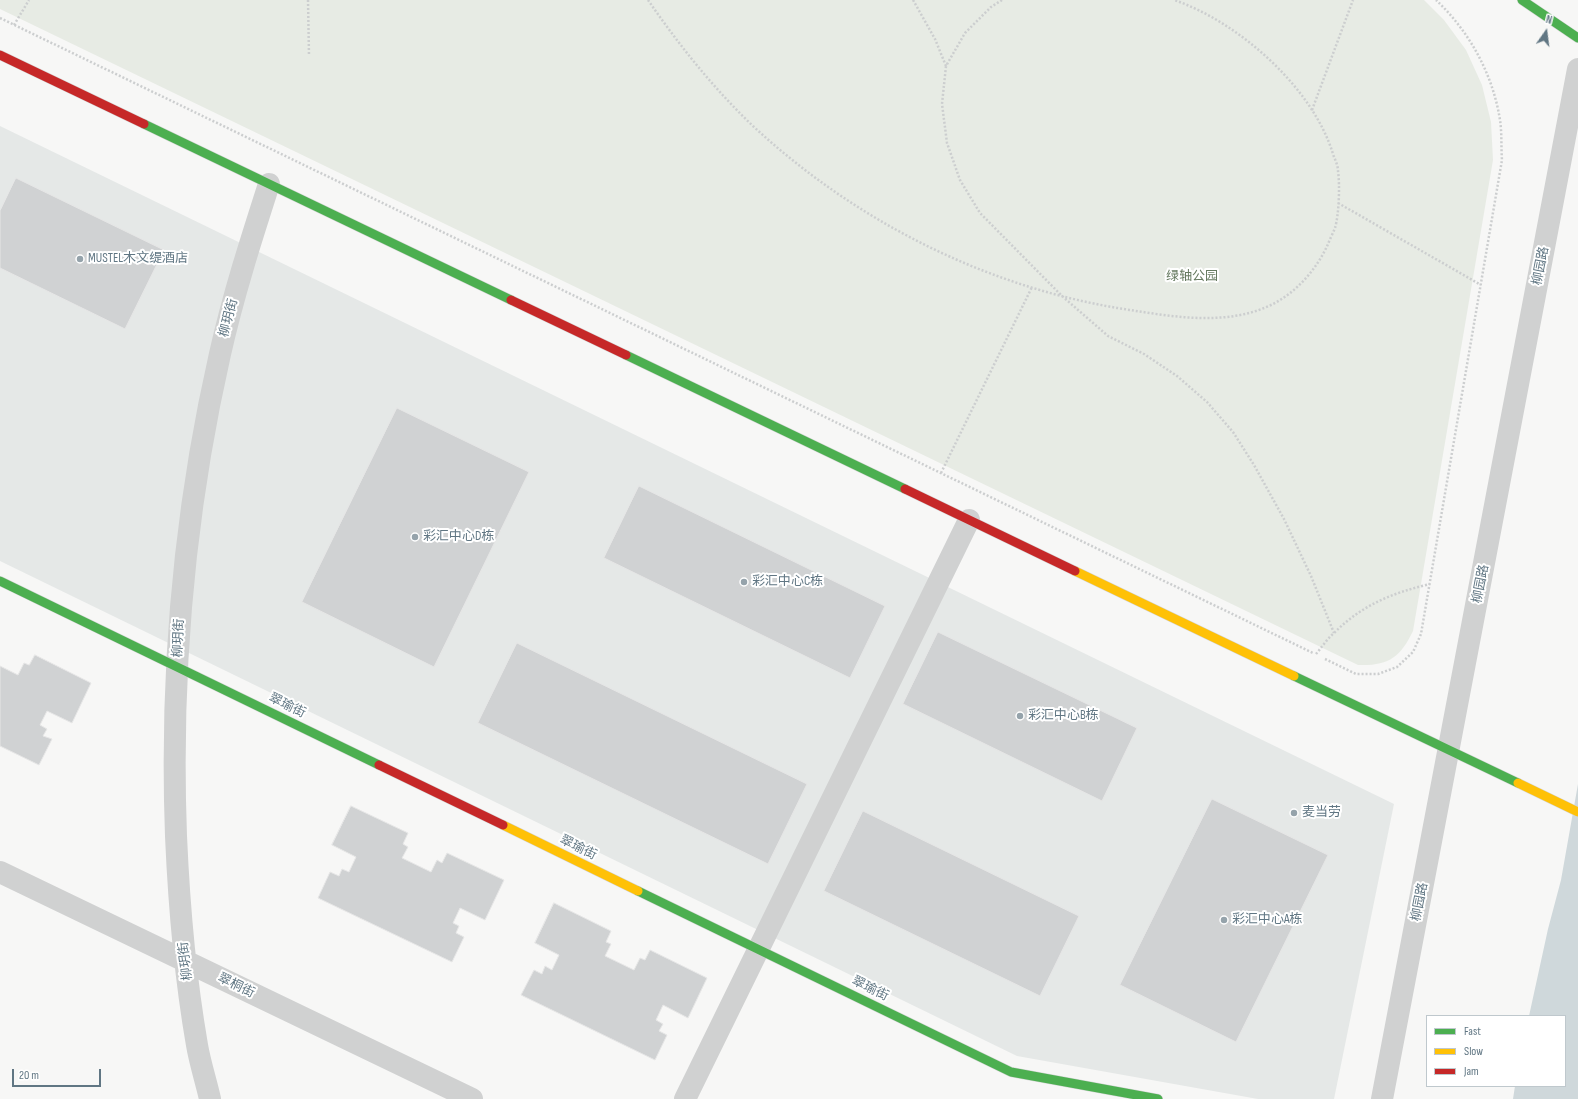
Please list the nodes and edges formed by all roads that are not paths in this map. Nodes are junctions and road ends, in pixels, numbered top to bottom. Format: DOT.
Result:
graph roads {
  1 [pos="1522,0"];
  2 [pos="1578,38"];
  3 [pos="0,55"];
  4 [pos="1578,68"];
  5 [pos="269,184"];
  6 [pos="969,520"];
  7 [pos="0,581"];
  8 [pos="177,667"];
  9 [pos="1449,750"];
  10 [pos="1578,812"];
  11 [pos="0,872"];
  12 [pos="759,950"];
  13 [pos="186,961"];
  14 [pos="210,1099"];
  15 [pos="472,1099"];
  16 [pos="686,1099"];
  17 [pos="1158,1099"];
  18 [pos="1382,1099"];
  1 -- 2 [label="street"];
  3 -- 5 [label="street"];
  4 -- 9 [label="street, 柳园路"];
  5 -- 6 [label="street"];
  5 -- 8 [label="street, 柳玥街"];
  6 -- 9 [label="street"];
  6 -- 12 [label="street"];
  7 -- 8 [label="street, 翠瑜街"];
  8 -- 12 [label="street, 翠瑜街"];
  8 -- 13 [label="street, 柳玥街"];
  9 -- 10 [label="street"];
  9 -- 18 [label="street, 柳园路"];
  11 -- 13 [label="street, 翠桐街"];
  12 -- 16 [label="street"];
  12 -- 17 [label="street, 翠瑜街"];
  13 -- 14 [label="street, 柳玥街"];
  13 -- 15 [label="street, 翠桐街"];
}
